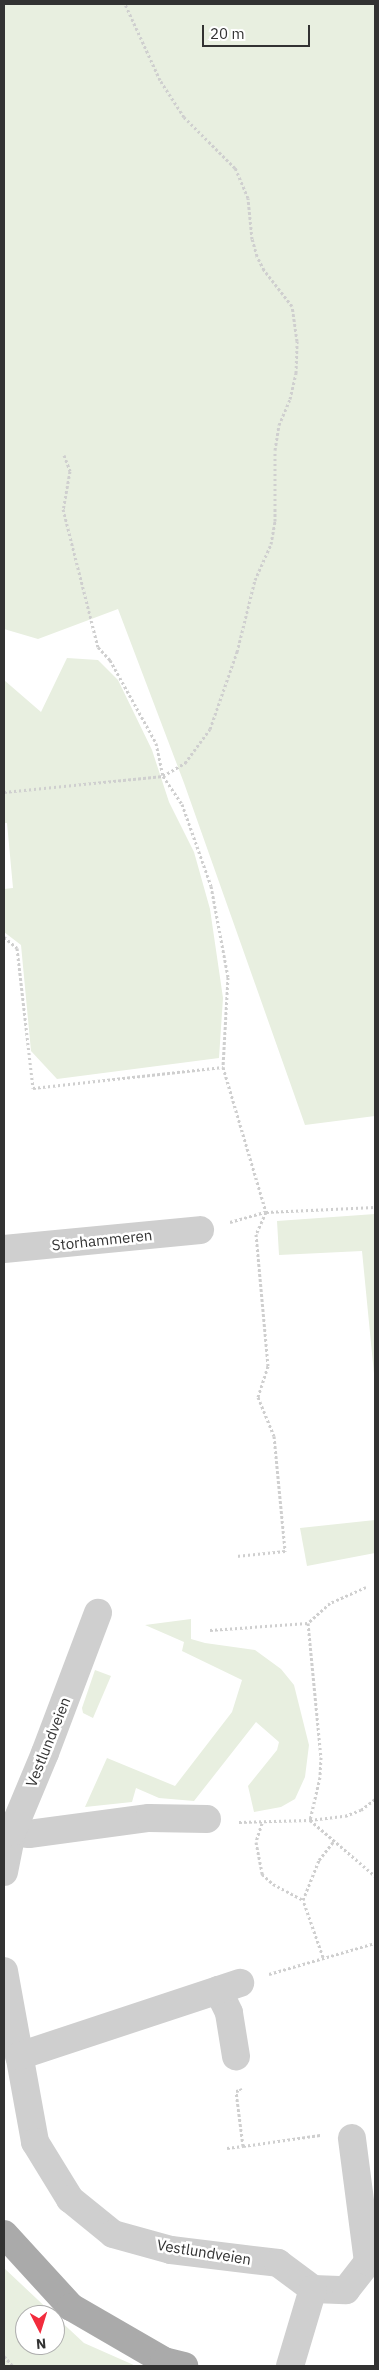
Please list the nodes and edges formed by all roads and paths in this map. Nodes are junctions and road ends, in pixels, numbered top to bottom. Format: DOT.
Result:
graph roads {
  1 [pos="125,4"];
  2 [pos="64,455"];
  3 [pos="163,776"];
  4 [pos="4,792"];
  5 [pos="4,937"];
  6 [pos="223,1067"];
  7 [pos="375,1207"];
  8 [pos="266,1212"];
  9 [pos="200,1230"];
  10 [pos="4,1249"];
  11 [pos="236,1556"];
  12 [pos="366,1587"];
  13 [pos="98,1613"];
  14 [pos="308,1623"];
  15 [pos="210,1630"];
  16 [pos="375,1799"];
  17 [pos="207,1819"];
  18 [pos="310,1820"];
  19 [pos="262,1823"];
  20 [pos="12,1832"];
  21 [pos="334,1841"];
  22 [pos="4,1872"];
  23 [pos="375,1876"];
  24 [pos="303,1900"];
  25 [pos="375,1943"];
  26 [pos="323,1957"];
  27 [pos="4,1971"];
  28 [pos="229,1987"];
  29 [pos="19,2056"];
  30 [pos="236,2056"];
  31 [pos="341,2136"];
  32 [pos="243,2146"];
  33 [pos="227,2148"];
  34 [pos="4,2234"];
  35 [pos="313,2289"];
  36 [pos="4,2356"];
  37 [pos="13,2366"];
  38 [pos="184,2366"];
  39 [pos="290,2366"];
  1 -- 3 [label="path"];
  2 -- 3 [label="path"];
  3 -- 4 [label="path"];
  3 -- 6 [label="path"];
  5 -- 6 [label="path"];
  6 -- 8 [label="path"];
  7 -- 8 [label="path"];
  8 -- 9 [label="path"];
  8 -- 11 [label="path"];
  9 -- 10 [label="street, Storhammeren"];
  12 -- 14 [label="path"];
  13 -- 20 [label="street, Vestlundveien"];
  14 -- 15 [label="path"];
  14 -- 18 [label="path"];
  16 -- 18 [label="path"];
  17 -- 19 [label="path"];
  17 -- 20 [label="street"];
  18 -- 19 [label="path"];
  18 -- 21 [label="path"];
  19 -- 24 [label="path"];
  20 -- 22 [label="street, Vestlundveien"];
  21 -- 23 [label="path"];
  21 -- 24 [label="path"];
  24 -- 26 [label="path"];
  25 -- 26 [label="path"];
  26 -- 28 [label="path"];
  27 -- 29 [label="street, Vestlundveien"];
  28 -- 29 [label="street"];
  28 -- 30 [label="street"];
  29 -- 35 [label="street, Vestlundveien"];
  30 -- 32 [label="path"];
  31 -- 32 [label="path"];
  31 -- 35 [label="street"];
  32 -- 33 [label="path"];
  34 -- 38 [label="main road"];
  35 -- 39 [label="street"];
  36 -- 37 [label="path"];
}
